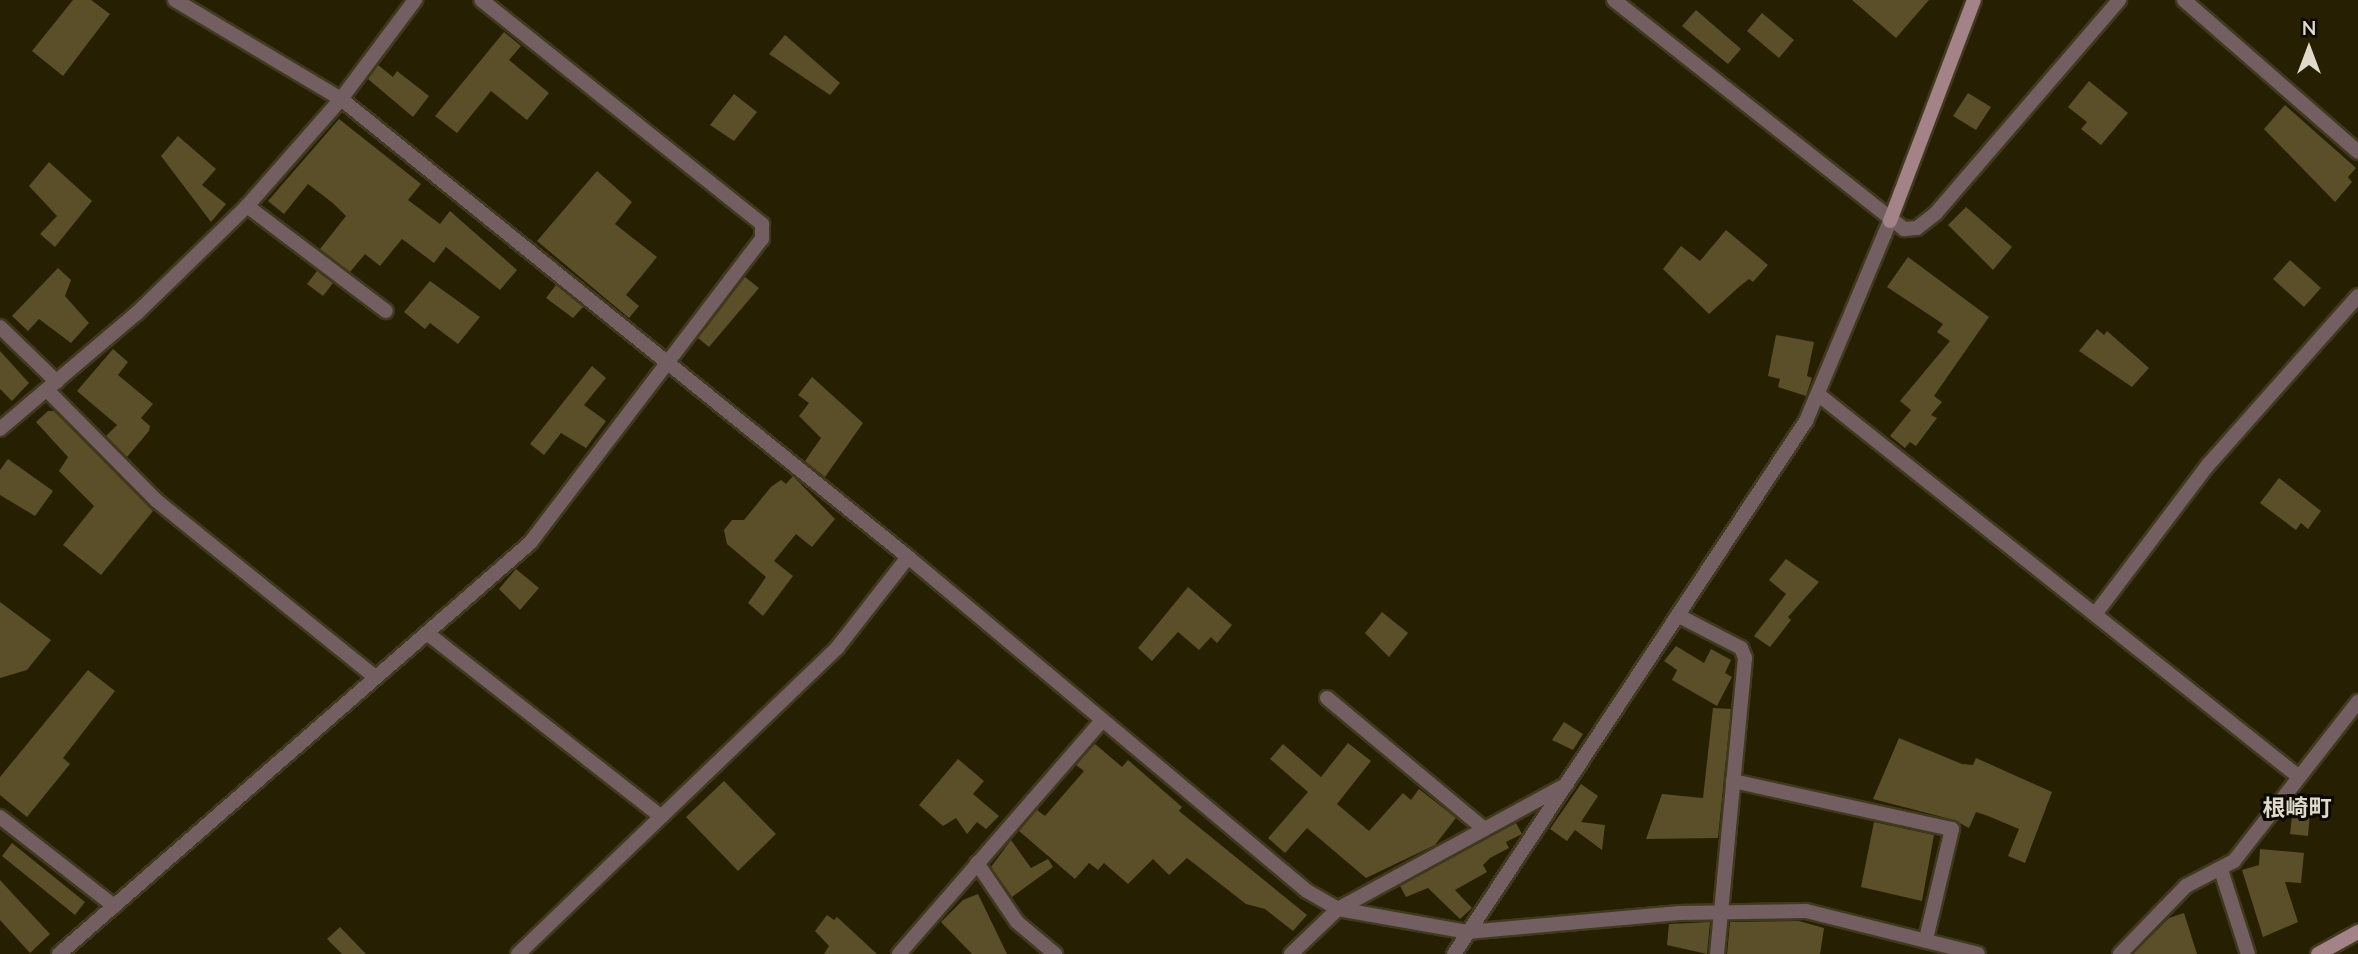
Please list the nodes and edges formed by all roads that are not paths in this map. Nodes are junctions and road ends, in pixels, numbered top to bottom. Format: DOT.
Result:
graph roads {
  1 [pos="175,0"];
  2 [pos="415,0"];
  3 [pos="481,0"];
  4 [pos="1614,0"];
  5 [pos="1974,0"];
  6 [pos="2119,0"];
  7 [pos="2183,0"];
  8 [pos="341,99"];
  9 [pos="2358,152"];
  10 [pos="247,206"];
  11 [pos="1890,221"];
  12 [pos="2358,296"];
  13 [pos="386,311"];
  14 [pos="0,327"];
  15 [pos="667,364"];
  16 [pos="52,386"];
  17 [pos="1819,395"];
  18 [pos="0,429"];
  19 [pos="908,557"];
  20 [pos="2096,613"];
  21 [pos="1679,616"];
  22 [pos="427,633"];
  23 [pos="375,677"];
  24 [pos="1327,698"];
  25 [pos="2358,702"];
  26 [pos="1101,722"];
  27 [pos="2299,777"];
  28 [pos="1732,781"];
  29 [pos="1568,784"];
  30 [pos="660,816"];
  31 [pos="0,817"];
  32 [pos="1483,828"];
  33 [pos="977,863"];
  34 [pos="2221,870"];
  35 [pos="114,906"];
  36 [pos="1338,909"];
  37 [pos="1721,911"];
  38 [pos="1468,932"];
  39 [pos="2358,932"];
  40 [pos="1926,939"];
  41 [pos="59,954"];
  42 [pos="518,954"];
  43 [pos="899,954"];
  44 [pos="1055,954"];
  45 [pos="1291,954"];
  46 [pos="1454,954"];
  47 [pos="1717,954"];
  48 [pos="1978,954"];
  49 [pos="2120,954"];
  50 [pos="2248,954"];
  51 [pos="2318,954"];
  1 -- 8 [label="street"];
  2 -- 8 [label="street"];
  3 -- 15 [label="street"];
  4 -- 11 [label="street"];
  5 -- 11 [label="street"];
  6 -- 11 [label="street"];
  7 -- 9 [label="street"];
  8 -- 10 [label="street"];
  8 -- 15 [label="street"];
  10 -- 13 [label="street"];
  10 -- 16 [label="street"];
  11 -- 17 [label="street"];
  12 -- 20 [label="street"];
  14 -- 16 [label="street"];
  15 -- 19 [label="street"];
  15 -- 22 [label="street"];
  16 -- 18 [label="street"];
  16 -- 23 [label="street"];
  17 -- 20 [label="street"];
  17 -- 21 [label="street"];
  19 -- 26 [label="street"];
  19 -- 30 [label="street"];
  20 -- 27 [label="street"];
  21 -- 28 [label="street"];
  21 -- 29 [label="street"];
  22 -- 23 [label="street"];
  22 -- 30 [label="street"];
  23 -- 35 [label="street"];
  24 -- 32 [label="street"];
  25 -- 27 [label="street"];
  26 -- 33 [label="street"];
  26 -- 36 [label="street"];
  27 -- 34 [label="street"];
  28 -- 37 [label="street"];
  28 -- 40 [label="street"];
  29 -- 32 [label="street"];
  29 -- 38 [label="street"];
  30 -- 42 [label="street"];
  31 -- 35 [label="street"];
  32 -- 36 [label="street"];
  33 -- 43 [label="street"];
  33 -- 44 [label="street"];
  34 -- 49 [label="street"];
  34 -- 50 [label="street"];
  35 -- 41 [label="street"];
  36 -- 38 [label="street"];
  36 -- 45 [label="street"];
  37 -- 38 [label="street"];
  37 -- 40 [label="street"];
  37 -- 47 [label="street"];
  38 -- 46 [label="street"];
  39 -- 51 [label="street"];
  40 -- 48 [label="street"];
}
